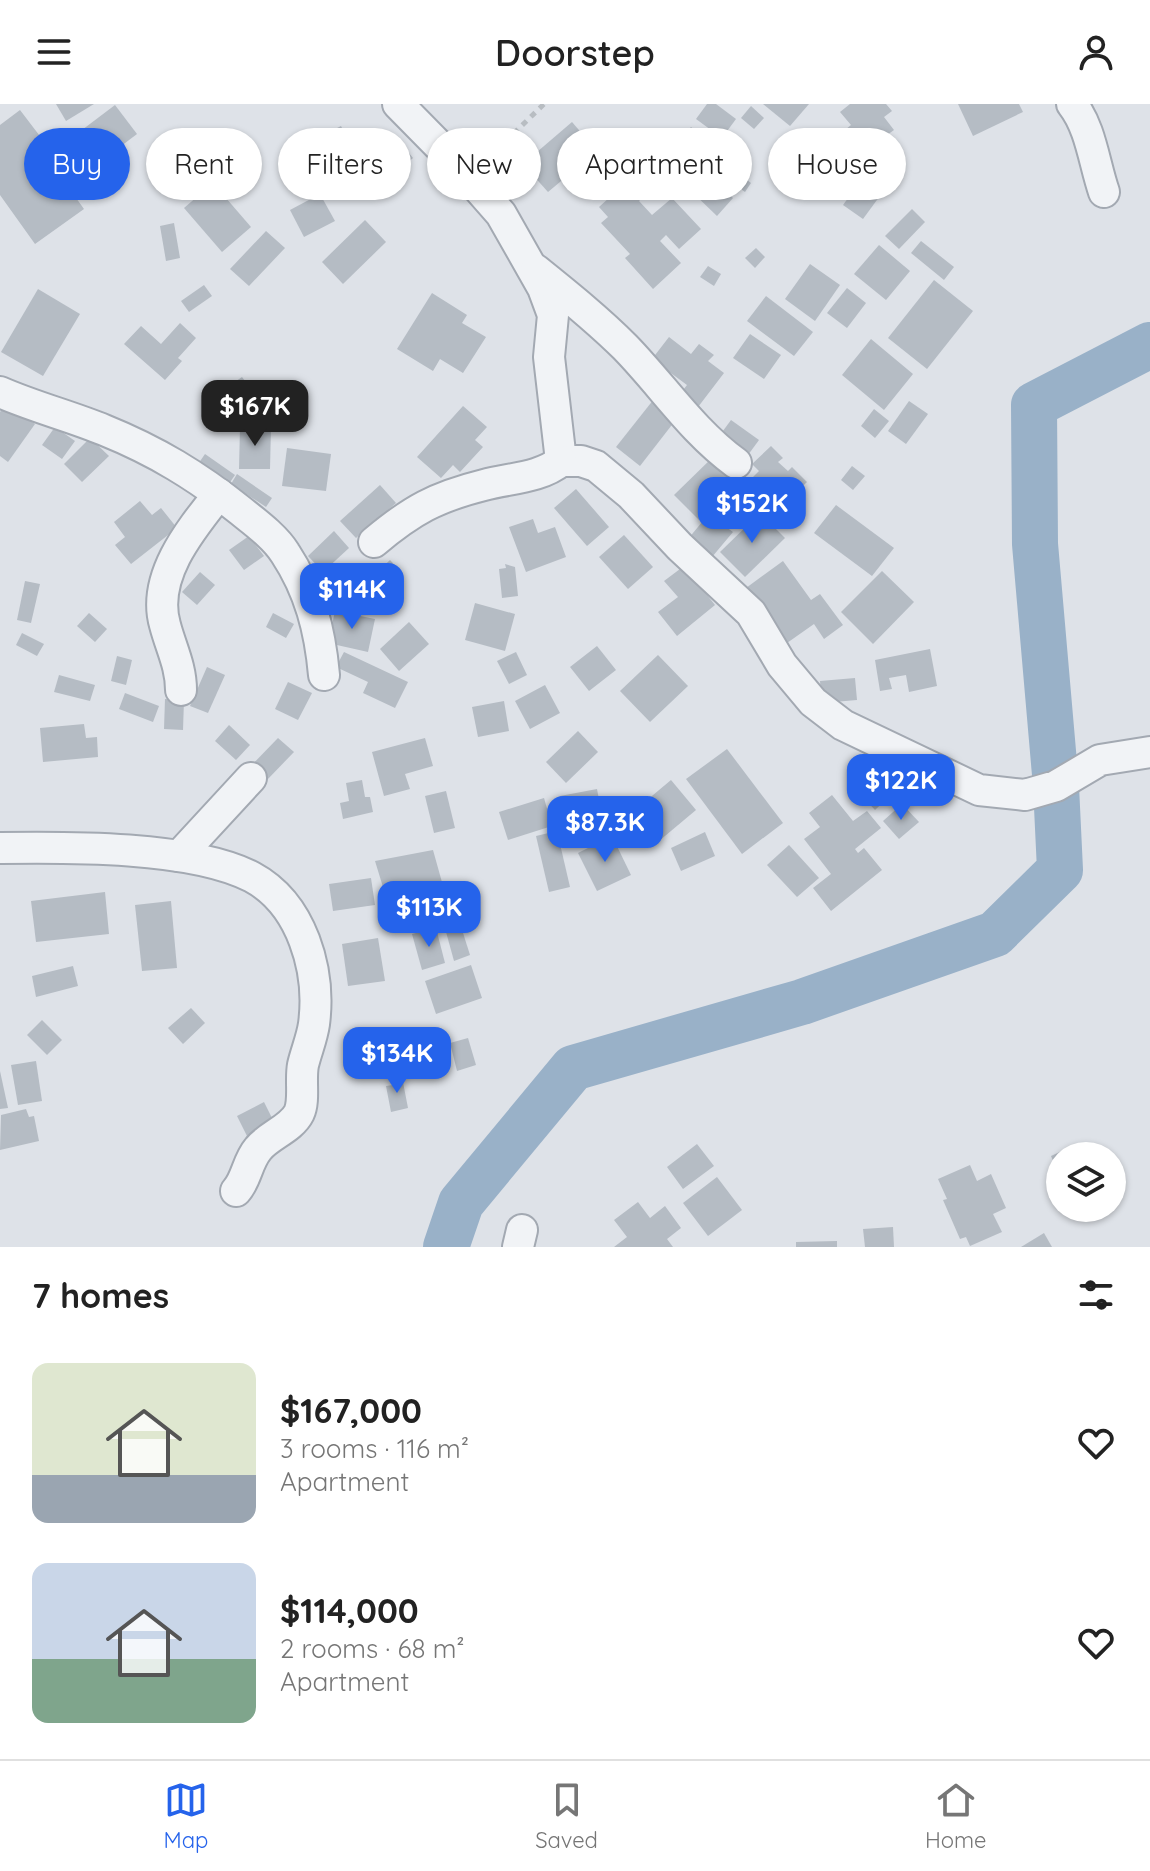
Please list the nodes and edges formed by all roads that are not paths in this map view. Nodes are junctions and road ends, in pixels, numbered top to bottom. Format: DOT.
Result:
graph roads {
  1 [pos="398,104"];
  2 [pos="1072,104"];
  3 [pos="1104,192"];
  4 [pos="531,266"];
  5 [pos="0,392"];
  6 [pos="561,461"];
  7 [pos="736,463"];
  8 [pos="219,494"];
  9 [pos="374,542"];
  10 [pos="324,675"];
  11 [pos="181,690"];
  12 [pos="1150,752"];
  13 [pos="251,778"];
  14 [pos="0,848"];
  15 [pos="179,856"];
  16 [pos="236,1191"];
  1 -- 4 [label="street"];
  2 -- 3 [label="street"];
  4 -- 6 [label="street"];
  4 -- 7 [label="street"];
  5 -- 8 [label="street"];
  6 -- 9 [label="street"];
  6 -- 12 [label="street"];
  8 -- 10 [label="street"];
  8 -- 11 [label="street"];
  13 -- 15 [label="street"];
  14 -- 15 [label="street"];
  15 -- 16 [label="street"];
}
